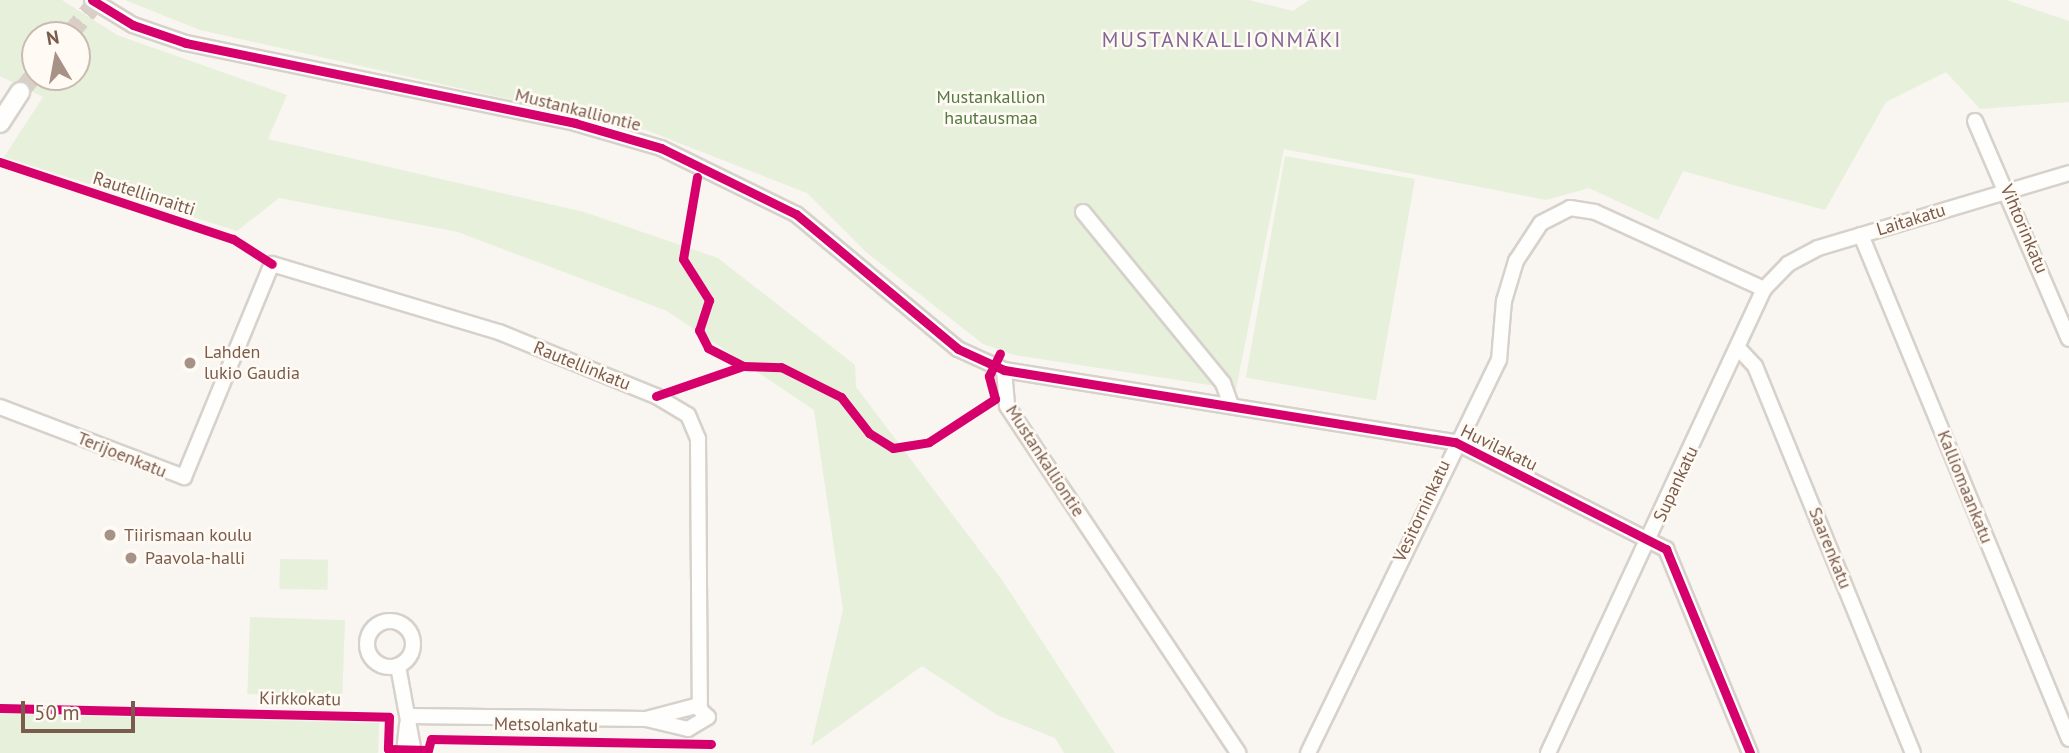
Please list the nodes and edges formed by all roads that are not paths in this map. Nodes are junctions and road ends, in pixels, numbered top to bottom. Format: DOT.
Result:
graph roads {
  1 [pos="92,0"];
  2 [pos="20,92"];
  3 [pos="1975,121"];
  4 [pos="0,123"];
  5 [pos="2069,173"];
  6 [pos="2009,191"];
  7 [pos="1083,212"];
  8 [pos="1861,235"];
  9 [pos="272,264"];
  10 [pos="1765,289"];
  11 [pos="2069,339"];
  12 [pos="1739,349"];
  13 [pos="1004,370"];
  14 [pos="1231,405"];
  15 [pos="0,407"];
  16 [pos="1455,442"];
  17 [pos="1649,541"];
  18 [pos="398,666"];
  19 [pos="700,706"];
  20 [pos="409,716"];
  21 [pos="646,719"];
  22 [pos="2069,738"];
  23 [pos="404,753"];
  24 [pos="415,753"];
  25 [pos="1237,753"];
  26 [pos="1308,753"];
  27 [pos="1548,753"];
  28 [pos="1750,753"];
  29 [pos="1913,753"];
  1 -- 13 [label="street, Mustankalliontie"];
  2 -- 4 [label="street"];
  3 -- 6 [label="street, Vihtorinkatu"];
  5 -- 6 [label="street, Laitakatu"];
  6 -- 8 [label="street, Laitakatu"];
  6 -- 11 [label="street, Vihtorinkatu"];
  7 -- 14 [label="street"];
  8 -- 10 [label="street, Laitakatu"];
  8 -- 22 [label="street, Kalliomaankatu"];
  9 -- 15 [label="street, Terijoenkatu"];
  9 -- 19 [label="street, Rautellinkatu"];
  10 -- 12 [label="street, Supankatu"];
  10 -- 16 [label="street, Vesitorninkatu"];
  12 -- 17 [label="street, Supankatu"];
  12 -- 29 [label="street, Saarenkatu"];
  13 -- 14 [label="street, Huvilakatu"];
  13 -- 25 [label="street, Mustankalliontie"];
  14 -- 16 [label="street, Huvilakatu"];
  16 -- 17 [label="street, Huvilakatu"];
  16 -- 26 [label="street, Vesitorninkatu"];
  17 -- 27 [label="street, Supankatu"];
  17 -- 28 [label="street, Huvilakatu"];
  18 -- 20 [label="street"];
  19 -- 21 [label="street, Metsolankatu"];
  19 -- 21 [label="street, Metsolankatu"];
  20 -- 21 [label="street, Metsolankatu"];
  20 -- 23 [label="street"];
  20 -- 24 [label="street"];
}
